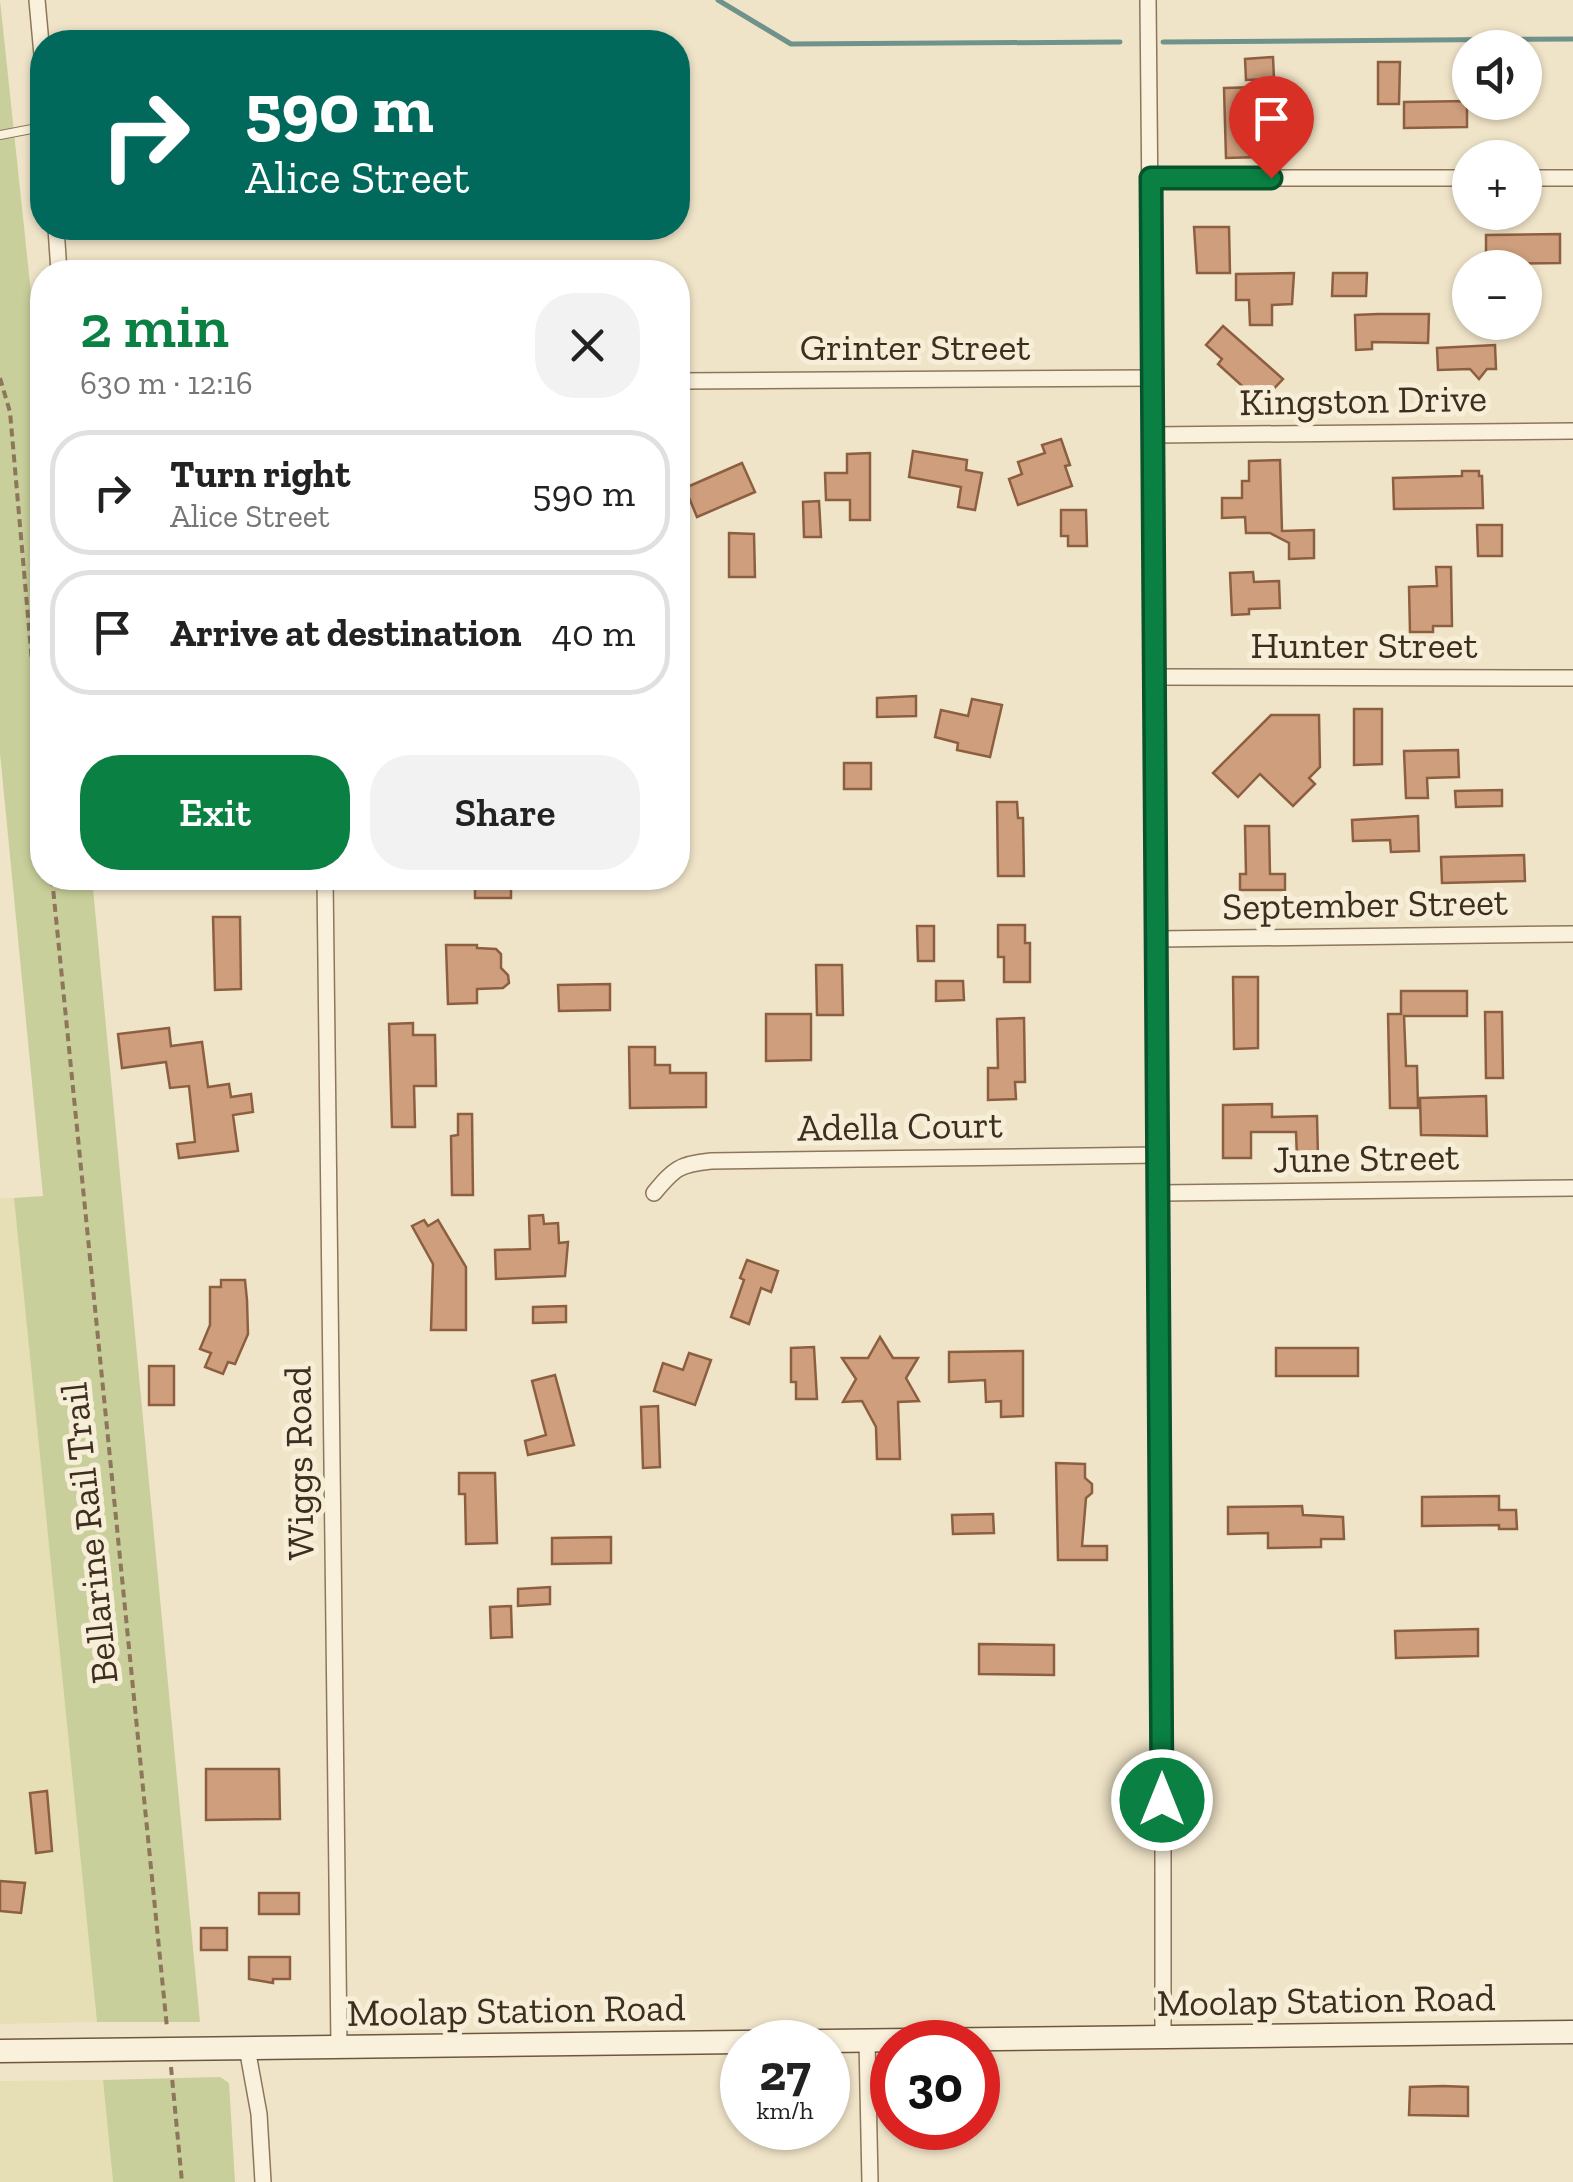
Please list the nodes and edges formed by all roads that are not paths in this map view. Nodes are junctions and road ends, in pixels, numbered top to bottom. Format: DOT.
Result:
graph roads {
  1 [pos="37,0"];
  2 [pos="1148,0"];
  3 [pos="40,30"];
  4 [pos="30,130"];
  5 [pos="0,136"];
  6 [pos="1151,178"];
  7 [pos="1452,178"];
  8 [pos="1542,178"];
  9 [pos="1573,178"];
  10 [pos="1153,378"];
  11 [pos="690,381"];
  12 [pos="1573,431"];
  13 [pos="1153,435"];
  14 [pos="1155,677"];
  15 [pos="1573,678"];
  16 [pos="325,890"];
  17 [pos="1573,934"];
  18 [pos="1157,939"];
  19 [pos="1159,1155"];
  20 [pos="1573,1188"];
  21 [pos="1159,1192"];
  22 [pos="654,1193"];
  23 [pos="1573,2032"];
  24 [pos="1162,2037"];
  25 [pos="867,2041"];
  26 [pos="339,2047"];
  27 [pos="247,2048"];
  28 [pos="0,2051"];
  29 [pos="263,2182"];
  30 [pos="870,2182"];
  1 -- 3 [label="street"];
  2 -- 6 [label="street"];
  4 -- 5 [label="lane"];
  6 -- 7 [label="street"];
  6 -- 10 [label="street"];
  8 -- 9 [label="street"];
  10 -- 11 [label="street, Grinter Street"];
  10 -- 13 [label="street"];
  12 -- 13 [label="street, Kingston Drive"];
  13 -- 14 [label="street"];
  14 -- 15 [label="street, Hunter Street"];
  14 -- 18 [label="street"];
  16 -- 26 [label="street, Wiggs Road"];
  17 -- 18 [label="street, September Street"];
  18 -- 19 [label="street"];
  19 -- 21 [label="street"];
  19 -- 22 [label="street, Adella Court"];
  20 -- 21 [label="street, June Street"];
  21 -- 24 [label="street"];
  23 -- 24 [label="street, Moolap Station Road"];
  24 -- 25 [label="street, Moolap Station Road"];
  25 -- 26 [label="street, Moolap Station Road"];
  25 -- 30 [label="street"];
  26 -- 27 [label="street, Moolap Station Road"];
  27 -- 28 [label="street, Moolap Station Road"];
  27 -- 29 [label="street"];
}
